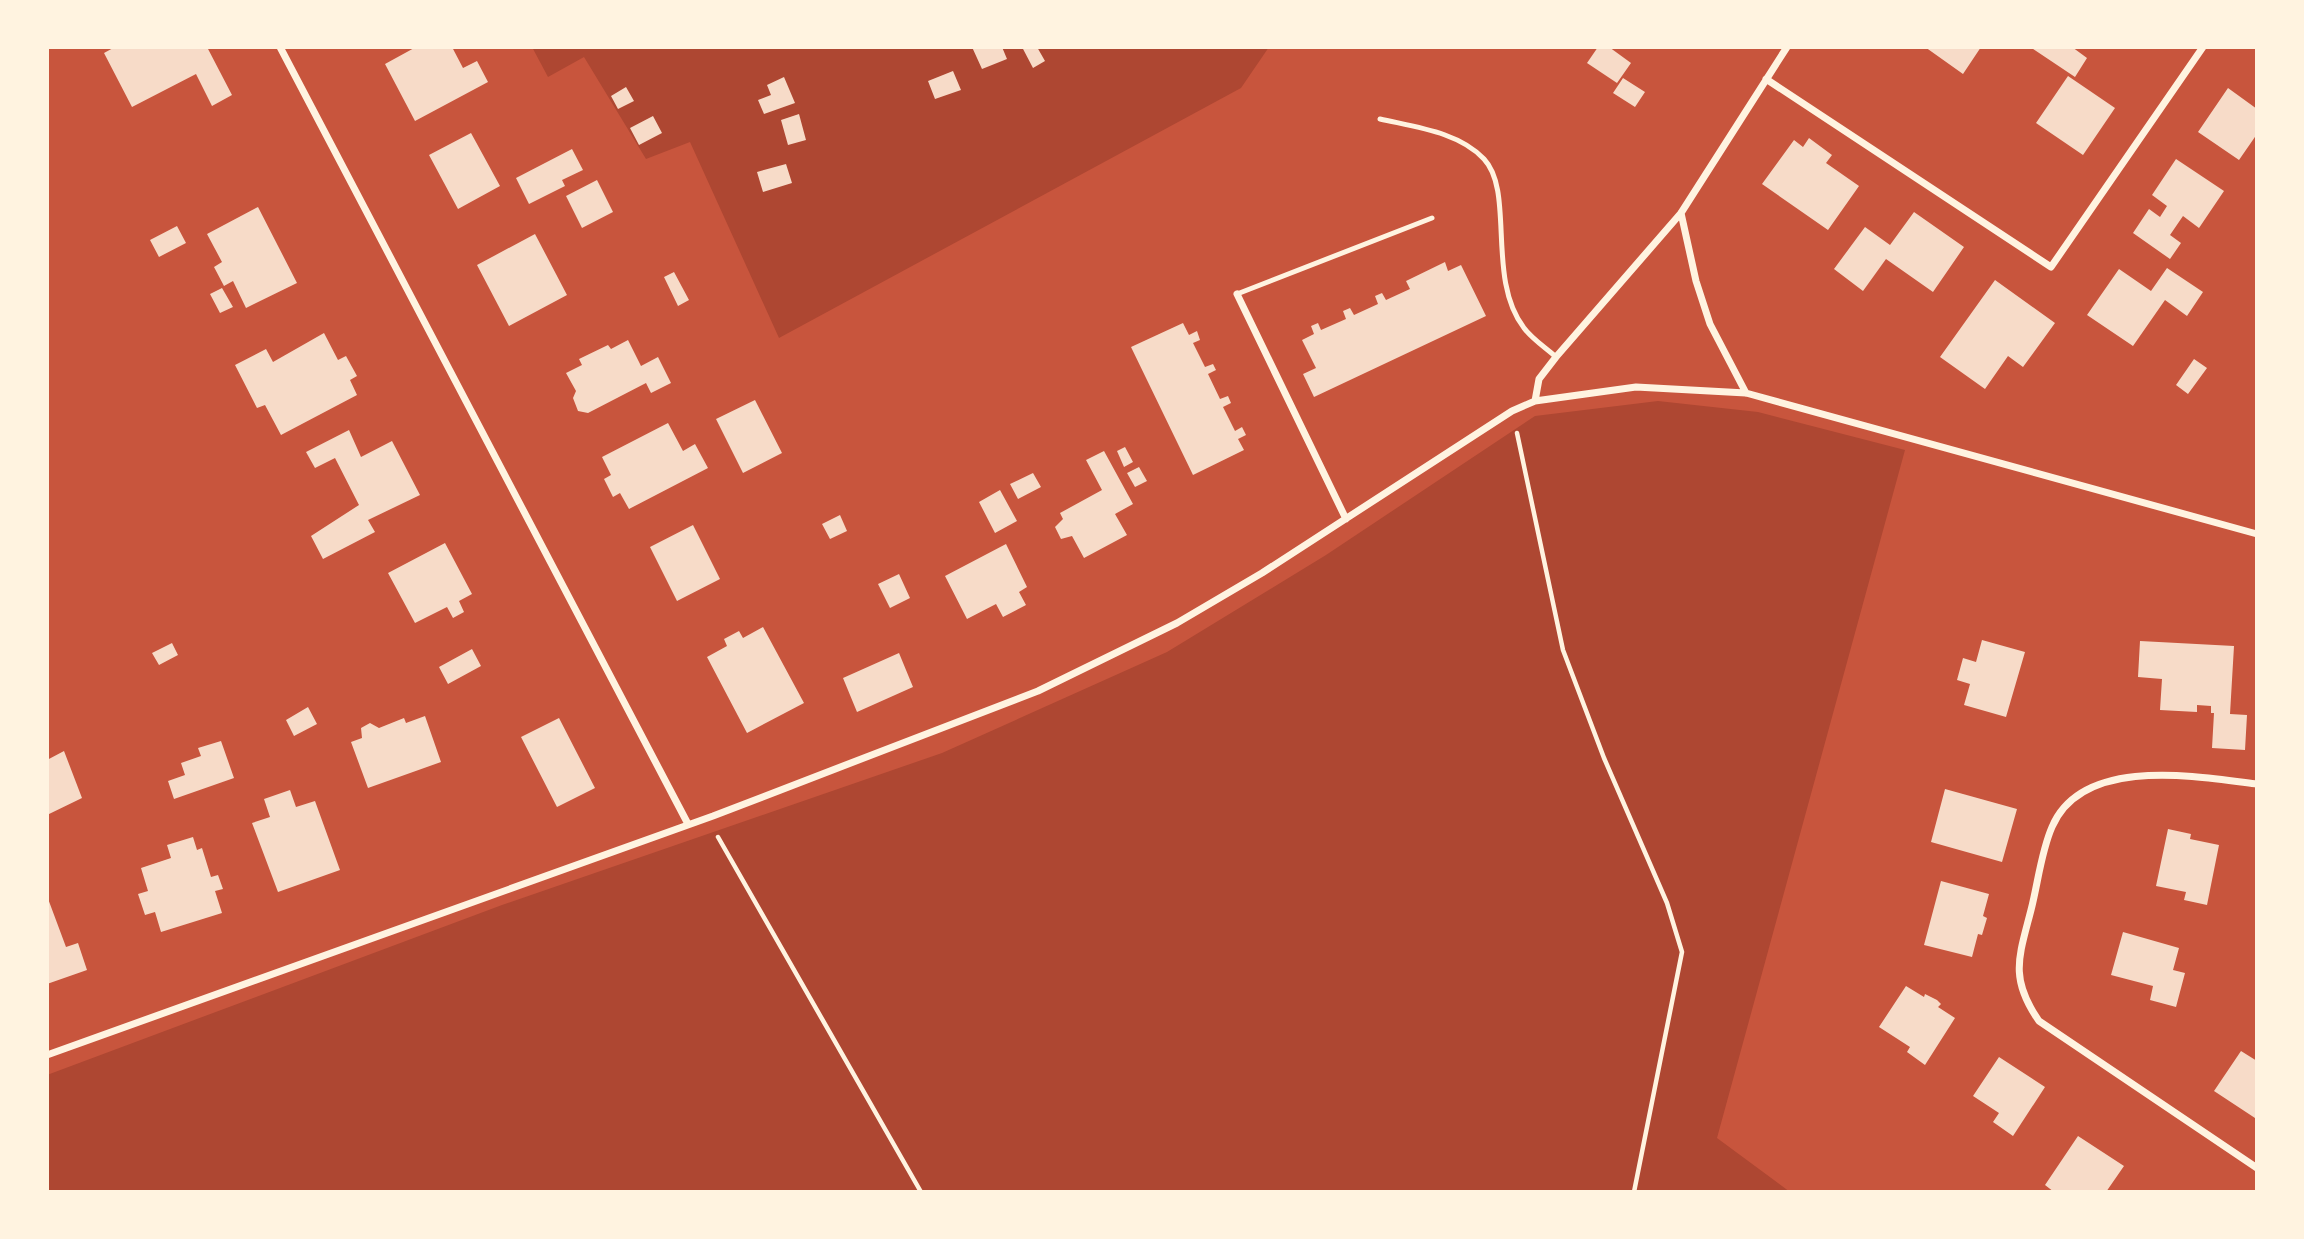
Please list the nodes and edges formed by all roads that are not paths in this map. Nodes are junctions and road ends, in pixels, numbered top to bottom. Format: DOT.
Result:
graph roads {
  1 [pos="280,47"];
  2 [pos="1787,47"];
  3 [pos="2203,47"];
  4 [pos="1766,79"];
  5 [pos="1380,119"];
  6 [pos="1681,214"];
  7 [pos="1432,218"];
  8 [pos="1237,294"];
  9 [pos="1556,357"];
  10 [pos="1746,393"];
  11 [pos="1535,401"];
  12 [pos="1346,519"];
  13 [pos="2257,534"];
  14 [pos="2257,784"];
  15 [pos="688,824"];
  16 [pos="47,1055"];
  17 [pos="2257,1168"];
  1 -- 15 [label="street"];
  2 -- 4 [label="street"];
  3 -- 4 [label="street"];
  4 -- 6 [label="street"];
  5 -- 9 [label="lane"];
  6 -- 9 [label="street"];
  6 -- 10 [label="street"];
  7 -- 8 [label="lane"];
  8 -- 12 [label="street"];
  9 -- 11 [label="street"];
  10 -- 11 [label="street"];
  10 -- 13 [label="street"];
  11 -- 12 [label="street"];
  12 -- 15 [label="street"];
  14 -- 17 [label="street"];
  15 -- 16 [label="street"];
}
